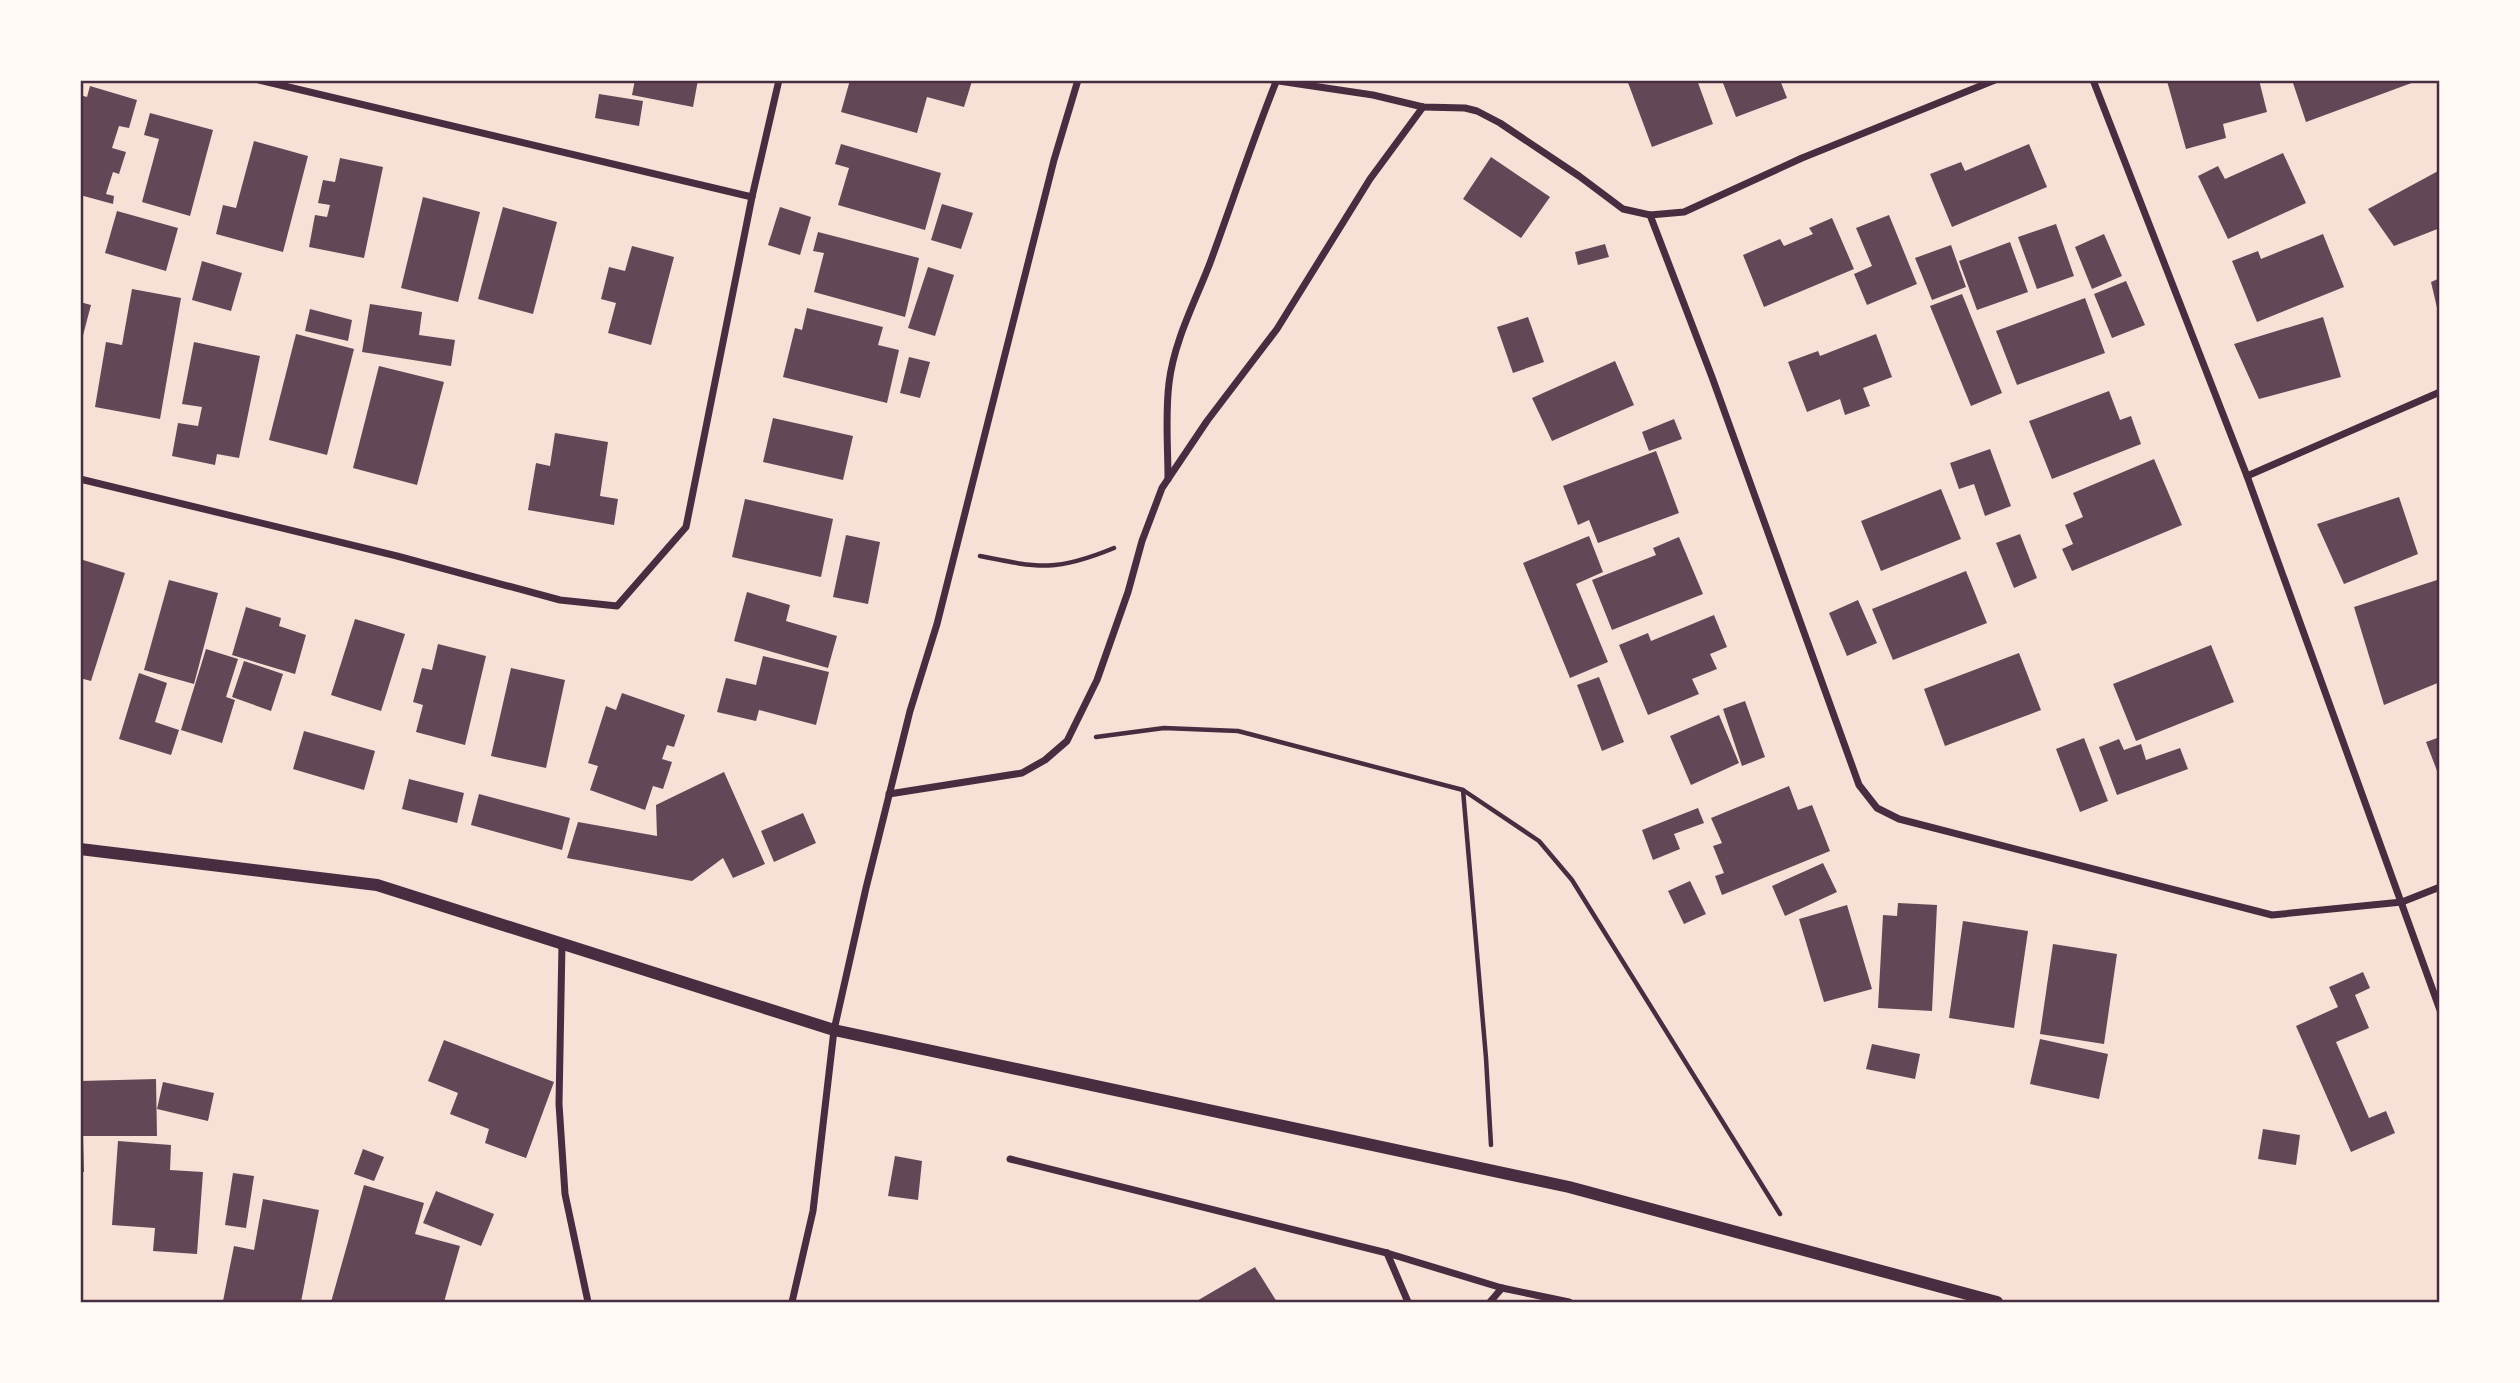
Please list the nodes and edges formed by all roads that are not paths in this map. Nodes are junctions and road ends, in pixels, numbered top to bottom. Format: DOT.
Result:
graph roads {
  1 [pos="259,80"];
  2 [pos="779,80"];
  3 [pos="1078,80"];
  4 [pos="1995,80"];
  5 [pos="2093,80"];
  6 [pos="1274,81"];
  7 [pos="1423,107"];
  8 [pos="752,197"];
  9 [pos="1650,215"];
  10 [pos="2440,392"];
  11 [pos="2246,477"];
  12 [pos="80,479"];
  13 [pos="1168,481"];
  14 [pos="889,794"];
  15 [pos="80,849"];
  16 [pos="2440,887"];
  17 [pos="2402,902"];
  18 [pos="562,944"];
  19 [pos="2440,1010"];
  20 [pos="834,1030"];
  21 [pos="1010,1159"];
  22 [pos="1387,1253"];
  23 [pos="1502,1288"];
  24 [pos="588,1303"];
  25 [pos="792,1303"];
  26 [pos="1408,1303"];
  27 [pos="1490,1303"];
  28 [pos="1569,1303"];
  29 [pos="1997,1303"];
  1 -- 8 [label="street"];
  2 -- 8 [label="street"];
  3 -- 14 [label="street"];
  4 -- 9 [label="street"];
  5 -- 11 [label="street"];
  6 -- 7 [label="street"];
  6 -- 13 [label="street"];
  7 -- 9 [label="street"];
  7 -- 13 [label="street"];
  8 -- 12 [label="street"];
  9 -- 17 [label="street"];
  10 -- 11 [label="street"];
  11 -- 17 [label="street"];
  13 -- 14 [label="street"];
  14 -- 20 [label="street"];
  15 -- 18 [label="street"];
  16 -- 17 [label="street"];
  17 -- 19 [label="street"];
  18 -- 20 [label="street"];
  18 -- 24 [label="street"];
  20 -- 25 [label="street"];
  20 -- 29 [label="street"];
  21 -- 22 [label="street"];
  22 -- 23 [label="street"];
  22 -- 26 [label="street"];
  23 -- 27 [label="street"];
  23 -- 28 [label="street"];
}
